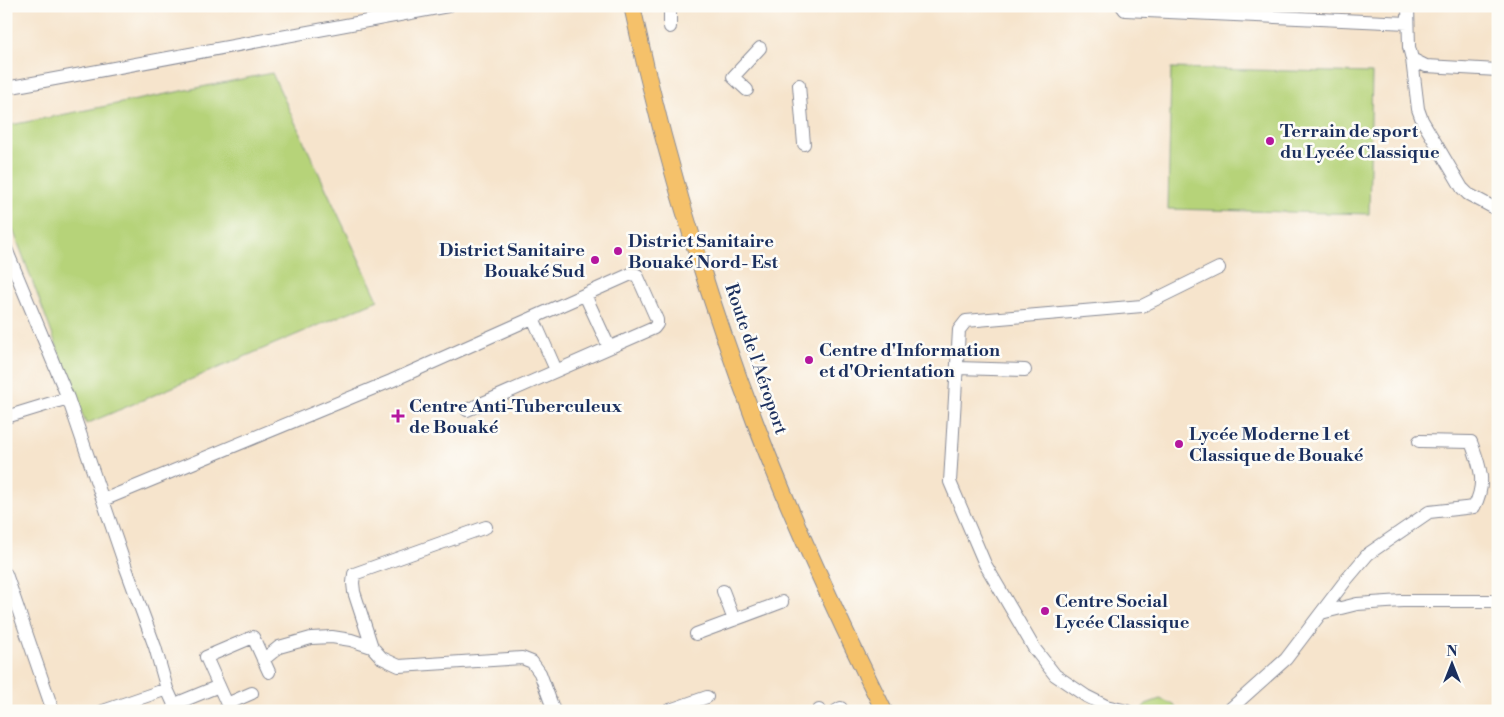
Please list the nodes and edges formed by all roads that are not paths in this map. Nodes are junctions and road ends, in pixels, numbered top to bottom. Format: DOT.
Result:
graph roads {
  1 [pos="448,6"];
  2 [pos="632,6"];
  3 [pos="670,6"];
  4 [pos="1122,6"];
  5 [pos="1408,6"];
  6 [pos="422,8"];
  7 [pos="1408,22"];
  8 [pos="670,27"];
  9 [pos="760,48"];
  10 [pos="1412,59"];
  11 [pos="1498,70"];
  12 [pos="799,85"];
  13 [pos="6,88"];
  14 [pos="747,90"];
  15 [pos="804,144"];
  16 [pos="1498,210"];
  17 [pos="6,249"];
  18 [pos="1219,268"];
  19 [pos="585,295"];
  20 [pos="533,318"];
  21 [pos="609,347"];
  22 [pos="957,368"];
  23 [pos="556,370"];
  24 [pos="1025,370"];
  25 [pos="68,398"];
  26 [pos="468,410"];
  27 [pos="6,417"];
  28 [pos="1419,441"];
  29 [pos="103,500"];
  30 [pos="486,527"];
  31 [pos="6,574"];
  32 [pos="723,591"];
  33 [pos="1498,601"];
  34 [pos="782,602"];
  35 [pos="1321,613"];
  36 [pos="734,620"];
  37 [pos="696,634"];
  38 [pos="372,647"];
  39 [pos="219,686"];
  40 [pos="167,689"];
  41 [pos="252,693"];
  42 [pos="707,697"];
  43 [pos="176,708"];
  44 [pos="53,711"];
  45 [pos="103,711"];
  46 [pos="554,711"];
  47 [pos="667,711"];
  48 [pos="884,711"];
  49 [pos="1127,711"];
  50 [pos="1228,711"];
  1 -- 6 [label="street"];
  2 -- 48 [label="main road, Route de l'Aéroport"];
  3 -- 8 [label="street"];
  4 -- 7 [label="street"];
  5 -- 7 [label="street"];
  6 -- 13 [label="street"];
  7 -- 10 [label="street"];
  9 -- 14 [label="street"];
  10 -- 11 [label="street"];
  10 -- 16 [label="street"];
  12 -- 15 [label="street"];
  17 -- 25 [label="street"];
  18 -- 22 [label="street"];
  19 -- 20 [label="street"];
  19 -- 21 [label="street"];
  19 -- 21 [label="street"];
  20 -- 23 [label="street"];
  20 -- 29 [label="street"];
  21 -- 23 [label="street"];
  22 -- 24 [label="street"];
  22 -- 49 [label="street"];
  23 -- 26 [label="street"];
  25 -- 27 [label="street"];
  25 -- 29 [label="street"];
  28 -- 35 [label="street"];
  29 -- 40 [label="street"];
  30 -- 38 [label="street"];
  31 -- 44 [label="street"];
  32 -- 36 [label="street"];
  33 -- 35 [label="street"];
  34 -- 36 [label="street"];
  35 -- 50 [label="street"];
  36 -- 37 [label="street"];
  38 -- 39 [label="street"];
  38 -- 46 [label="street"];
  39 -- 41 [label="street"];
  39 -- 43 [label="street"];
  40 -- 43 [label="street"];
  40 -- 45 [label="street"];
  42 -- 47 [label="street"];
}
